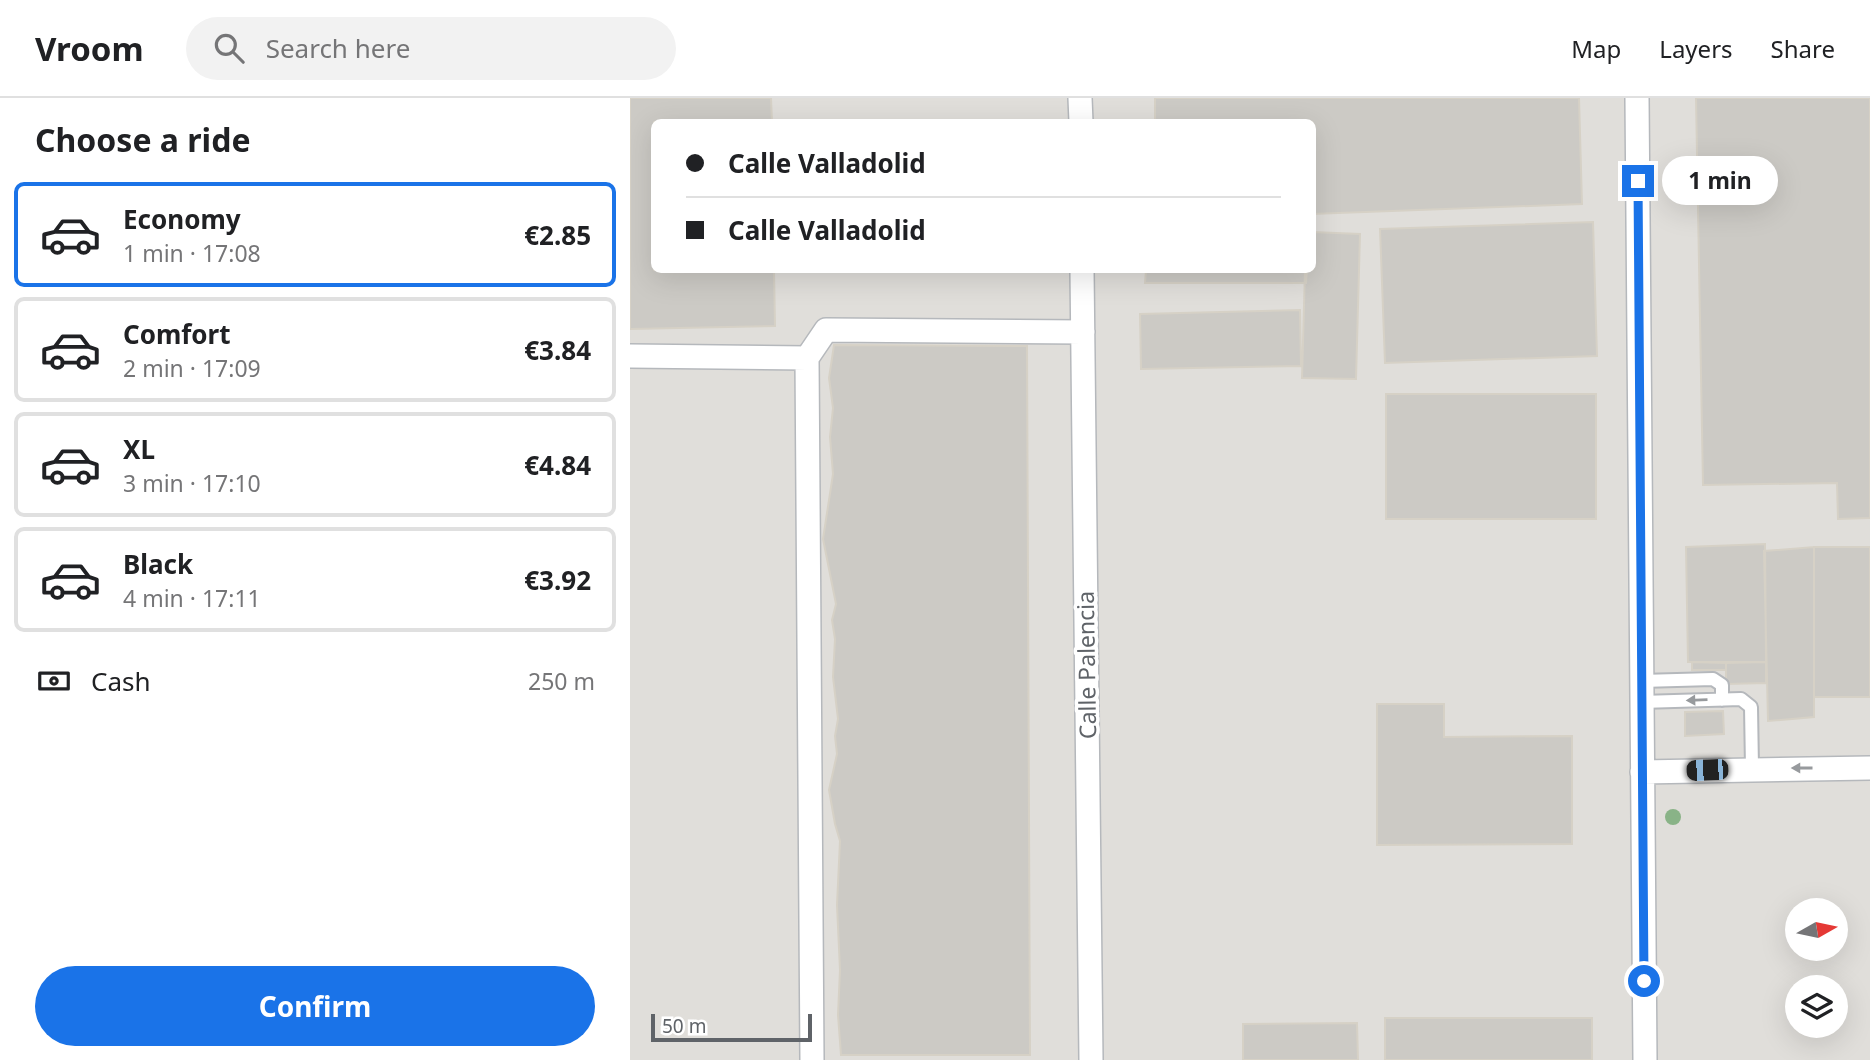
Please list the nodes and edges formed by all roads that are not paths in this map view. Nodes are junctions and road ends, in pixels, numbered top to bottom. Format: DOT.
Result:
graph roads {
  1 [pos="1080,98"];
  2 [pos="1637,98"];
  3 [pos="1081,119"];
  4 [pos="1082,273"];
  5 [pos="1083,332"];
  6 [pos="630,356"];
  7 [pos="807,358"];
  8 [pos="1641,691"];
  9 [pos="1722,700"];
  10 [pos="1752,768"];
  11 [pos="1870,768"];
  12 [pos="1642,772"];
  13 [pos="812,1060"];
  14 [pos="1091,1060"];
  15 [pos="1645,1060"];
  1 -- 3 [label="street"];
  2 -- 8 [label="street"];
  4 -- 5 [label="street, Calle Palencia"];
  5 -- 7 [label="street"];
  5 -- 14 [label="street, Calle Palencia"];
  6 -- 7 [label="street"];
  7 -- 13 [label="street"];
  9 -- 8 [label="lane, one-way"];
  8 -- 9 [label="lane"];
  8 -- 12 [label="street"];
  9 -- 10 [label="lane"];
  11 -- 10 [label="street, one-way"];
  10 -- 12 [label="street"];
  12 -- 15 [label="street"];
}
